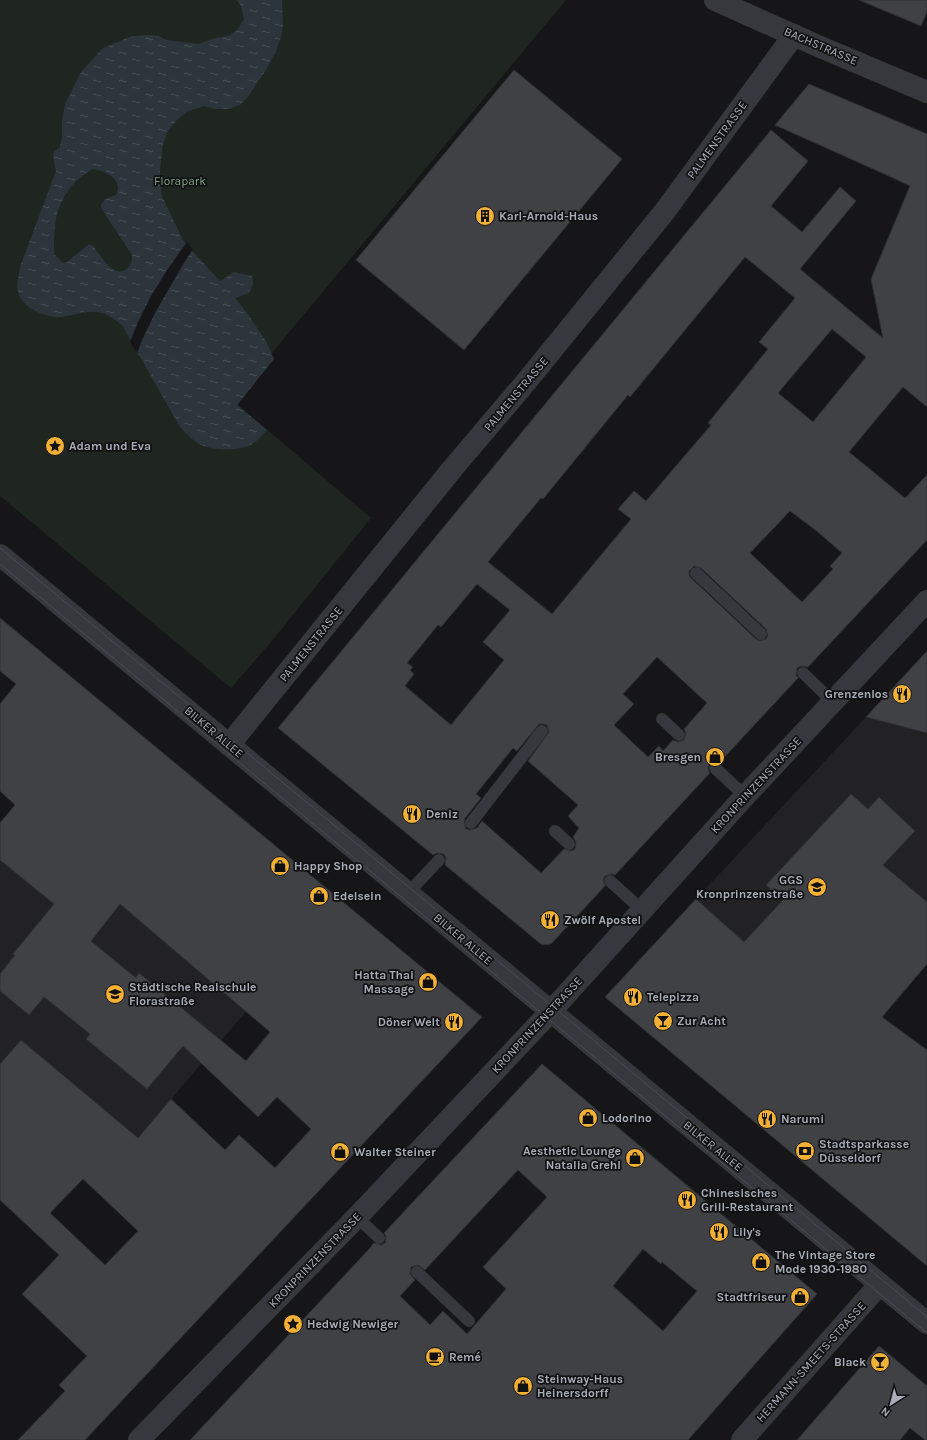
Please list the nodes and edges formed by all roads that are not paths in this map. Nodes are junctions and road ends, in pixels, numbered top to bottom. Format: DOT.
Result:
graph roads {
  1 [pos="715,0"];
  2 [pos="794,35"];
  3 [pos="927,92"];
  4 [pos="0,555"];
  5 [pos="696,573"];
  6 [pos="927,601"];
  7 [pos="761,634"];
  8 [pos="803,673"];
  9 [pos="833,702"];
  10 [pos="662,719"];
  11 [pos="542,731"];
  12 [pos="679,734"];
  13 [pos="229,745"];
  14 [pos="715,768"];
  15 [pos="746,796"];
  16 [pos="471,823"];
  17 [pos="555,831"];
  18 [pos="569,844"];
  19 [pos="439,860"];
  20 [pos="610,881"];
  21 [pos="408,893"];
  22 [pos="642,910"];
  23 [pos="550,1012"];
  24 [pos="357,1217"];
  25 [pos="379,1238"];
  26 [pos="417,1272"];
  27 [pos="880,1284"];
  28 [pos="469,1321"];
  29 [pos="927,1323"];
  30 [pos="139,1440"];
  31 [pos="742,1440"];
  1 -- 2 [label="street, BACHSTRASSE"];
  2 -- 3 [label="street, BACHSTRASSE"];
  2 -- 13 [label="street, PALMENSTRASSE"];
  4 -- 13 [label="street, BILKER ALLEE"];
  5 -- 7 [label="lane"];
  6 -- 9 [label="street, KRONPRINZENSTRASSE"];
  8 -- 9 [label="lane"];
  9 -- 15 [label="street, KRONPRINZENSTRASSE"];
  10 -- 12 [label="lane"];
  11 -- 16 [label="lane"];
  13 -- 21 [label="street, BILKER ALLEE"];
  14 -- 15 [label="lane"];
  15 -- 22 [label="street, KRONPRINZENSTRASSE"];
  17 -- 18 [label="lane"];
  19 -- 21 [label="lane"];
  20 -- 22 [label="lane"];
  21 -- 23 [label="street, BILKER ALLEE"];
  22 -- 23 [label="street, KRONPRINZENSTRASSE"];
  23 -- 24 [label="street, KRONPRINZENSTRASSE"];
  23 -- 27 [label="street, BILKER ALLEE"];
  24 -- 25 [label="lane"];
  24 -- 30 [label="street, KRONPRINZENSTRASSE"];
  26 -- 28 [label="lane"];
  27 -- 29 [label="street, BILKER ALLEE"];
  27 -- 31 [label="street, HERMANN-SMEETS-STRASSE"];
}
